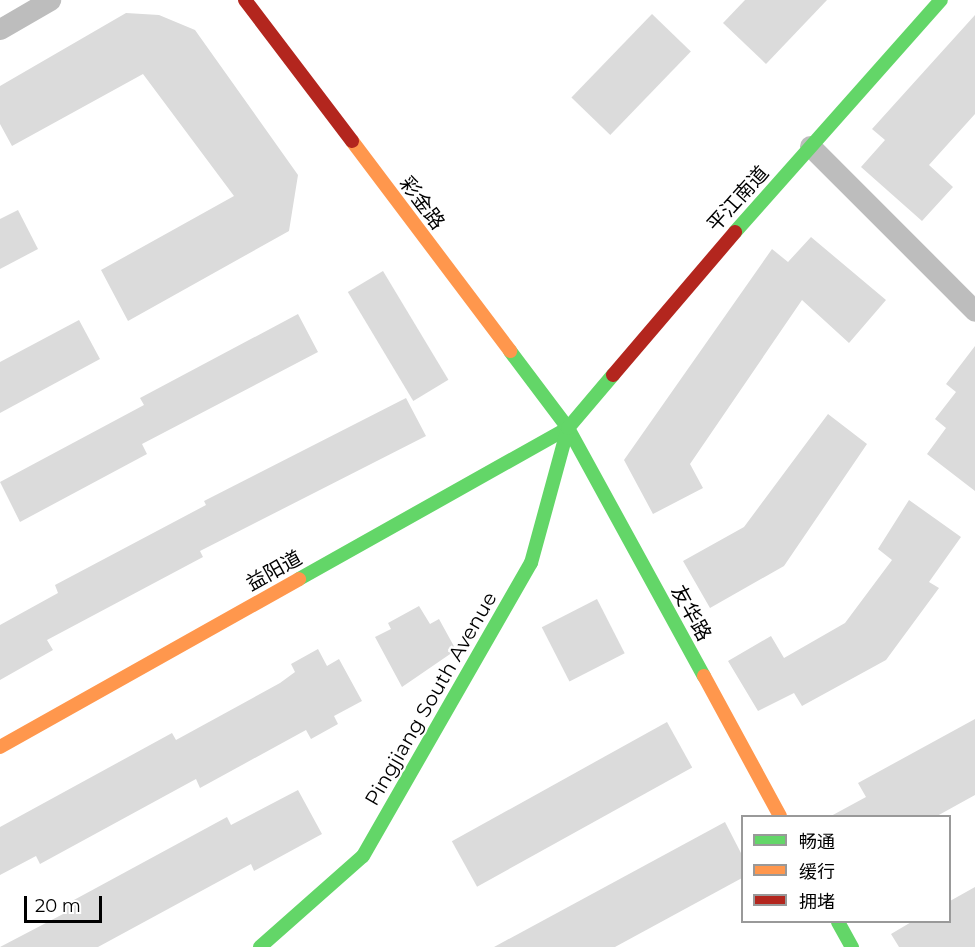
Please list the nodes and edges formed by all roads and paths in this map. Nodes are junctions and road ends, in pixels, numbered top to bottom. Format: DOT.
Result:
graph roads {
  1 [pos="50,0"];
  2 [pos="245,0"];
  3 [pos="941,0"];
  4 [pos="0,29"];
  5 [pos="810,147"];
  6 [pos="975,311"];
  7 [pos="568,429"];
  8 [pos="0,747"];
  9 [pos="779,815"];
  10 [pos="839,923"];
  11 [pos="260,947"];
  12 [pos="852,947"];
  1 -- 4 [label="street"];
  2 -- 7 [label="street, 彩金路"];
  3 -- 5 [label="street, 平江南道"];
  5 -- 6 [label="street"];
  5 -- 7 [label="street, 平江南道"];
  7 -- 8 [label="street, 益阳道"];
  7 -- 9 [label="street, 友华路"];
  7 -- 11 [label="street, Pingjiang South Avenue"];
  10 -- 12 [label="street"];
}
